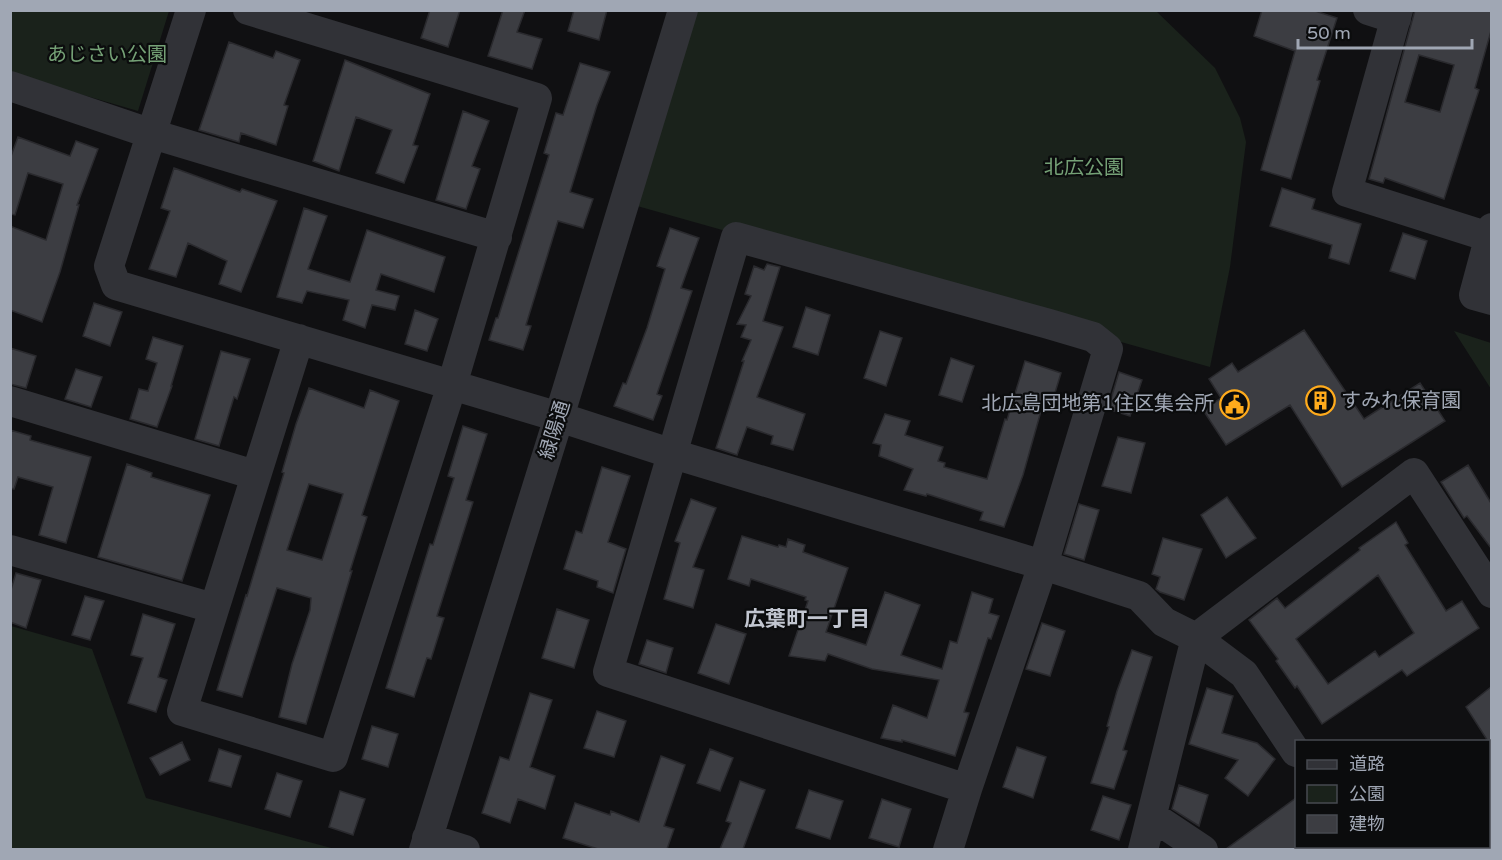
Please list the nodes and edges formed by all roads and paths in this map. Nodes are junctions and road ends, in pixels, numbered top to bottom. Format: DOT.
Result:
graph roads {
  1 [pos="191,10"];
  2 [pos="248,10"];
  3 [pos="683,10"];
  4 [pos="1368,10"];
  5 [pos="1397,15"];
  6 [pos="10,86"];
  7 [pos="152,134"];
  8 [pos="1490,232"];
  9 [pos="497,237"];
  10 [pos="1491,300"];
  11 [pos="299,339"];
  12 [pos="452,385"];
  13 [pos="10,401"];
  14 [pos="559,417"];
  15 [pos="673,454"];
  16 [pos="255,475"];
  17 [pos="10,550"];
  18 [pos="1043,565"];
  19 [pos="1491,593"];
  20 [pos="213,608"];
  21 [pos="1196,638"];
  22 [pos="1295,750"];
  23 [pos="967,789"];
  24 [pos="1152,816"];
  25 [pos="426,844"];
  26 [pos="465,849"];
  27 [pos="948,849"];
  28 [pos="1143,849"];
  29 [pos="1203,849"];
  1 -- 7 [label="street"];
  2 -- 9 [label="street"];
  3 -- 14 [label="street, 緑陽通"];
  4 -- 5 [label="street"];
  5 -- 8 [label="street"];
  6 -- 7 [label="street"];
  7 -- 9 [label="street"];
  7 -- 11 [label="street"];
  8 -- 10 [label="street"];
  9 -- 12 [label="street"];
  11 -- 12 [label="street"];
  11 -- 16 [label="street"];
  12 -- 14 [label="street"];
  12 -- 20 [label="street"];
  13 -- 16 [label="street"];
  14 -- 15 [label="street"];
  14 -- 25 [label="street, 緑陽通"];
  15 -- 18 [label="street"];
  15 -- 18 [label="street"];
  15 -- 23 [label="street"];
  16 -- 20 [label="street"];
  17 -- 20 [label="street"];
  18 -- 21 [label="street"];
  18 -- 23 [label="street"];
  19 -- 21 [label="street"];
  21 -- 22 [label="street"];
  21 -- 24 [label="street"];
  23 -- 27 [label="street"];
  24 -- 28 [label="street"];
  24 -- 29 [label="street"];
  25 -- 26 [label="street"];
}
